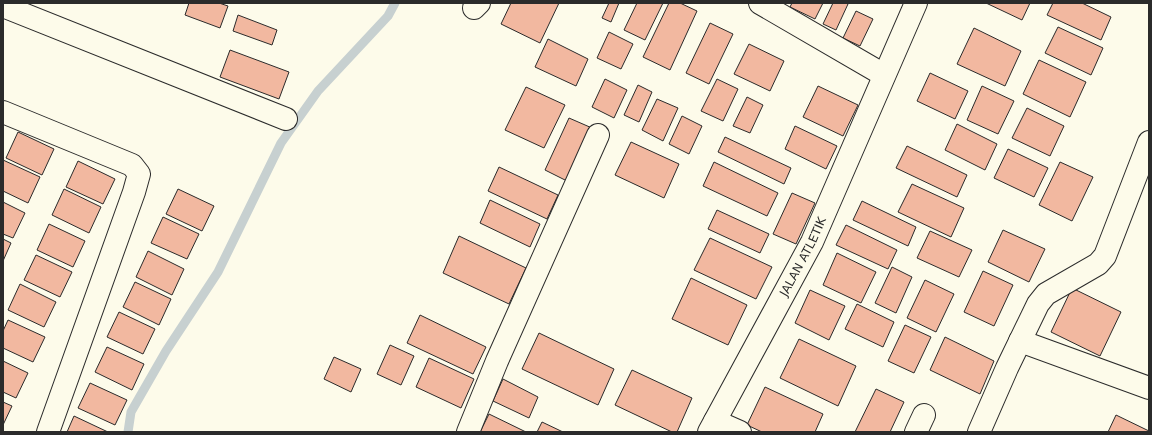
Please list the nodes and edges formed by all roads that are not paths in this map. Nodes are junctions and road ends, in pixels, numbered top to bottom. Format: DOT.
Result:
graph roads {
  1 [pos="760,3"];
  2 [pos="916,3"];
  3 [pos="3,6"];
  4 [pos="884,75"];
  5 [pos="3,112"];
  6 [pos="286,119"];
  7 [pos="598,135"];
  8 [pos="1149,142"];
  9 [pos="1020,341"];
  10 [pos="1149,388"];
  11 [pos="712,426"];
  12 [pos="48,432"];
  13 [pos="468,432"];
  14 [pos="740,432"];
  15 [pos="979,432"];
  1 -- 4 [label="street"];
  2 -- 4 [label="street, JALAN ATLETIK"];
  3 -- 6 [label="street"];
  4 -- 11 [label="street, JALAN ATLETIK"];
  5 -- 12 [label="street"];
  7 -- 13 [label="street"];
  8 -- 9 [label="street"];
  9 -- 10 [label="street"];
  9 -- 15 [label="street"];
  11 -- 14 [label="street"];
}
